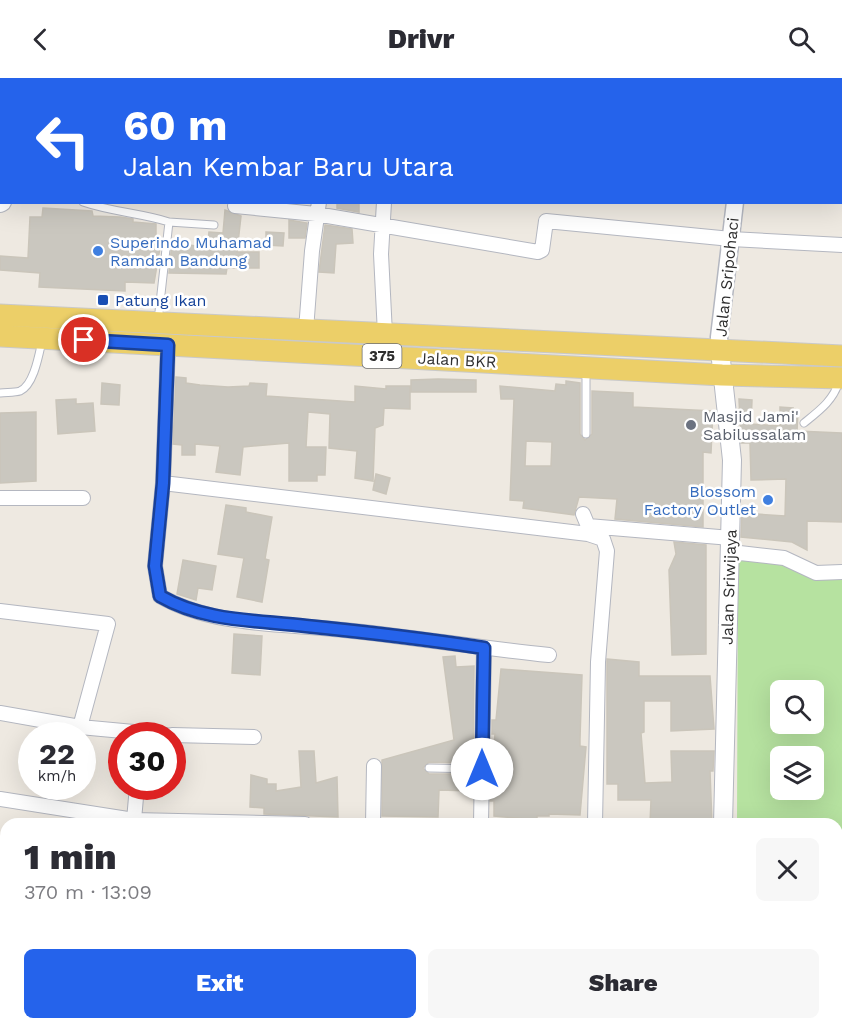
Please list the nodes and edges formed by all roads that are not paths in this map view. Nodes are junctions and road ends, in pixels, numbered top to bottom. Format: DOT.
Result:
graph roads {
  1 [pos="88,204"];
  2 [pos="384,204"];
  3 [pos="735,204"];
  4 [pos="235,206"];
  5 [pos="317,208"];
  6 [pos="169,222"];
  7 [pos="214,225"];
  8 [pos="382,226"];
  9 [pos="731,239"];
  10 [pos="842,245"];
  11 [pos="0,315"];
  12 [pos="158,323"];
  13 [pos="306,330"];
  14 [pos="385,334"];
  15 [pos="0,336"];
  16 [pos="43,338"];
  17 [pos="168,345"];
  18 [pos="720,351"];
  19 [pos="842,356"];
  20 [pos="586,367"];
  21 [pos="722,375"];
  22 [pos="841,378"];
  23 [pos="0,393"];
  24 [pos="804,423"];
  25 [pos="586,434"];
  26 [pos="163,483"];
  27 [pos="0,498"];
  28 [pos="83,498"];
  29 [pos="582,514"];
  30 [pos="731,545"];
  31 [pos="842,572"];
  32 [pos="0,611"];
  33 [pos="484,648"];
  34 [pos="549,656"];
  35 [pos="0,713"];
  36 [pos="51,722"];
  37 [pos="81,722"];
  38 [pos="186,735"];
  39 [pos="254,737"];
  40 [pos="374,766"];
  41 [pos="429,768"];
  42 [pos="482,769"];
  43 [pos="0,799"];
  44 [pos="136,800"];
  45 [pos="121,818"];
  46 [pos="134,818"];
  47 [pos="374,818"];
  48 [pos="481,818"];
  49 [pos="596,818"];
  50 [pos="723,818"];
  1 -- 6 [label="lane"];
  2 -- 8 [label="street"];
  3 -- 9 [label="street, Jalan Sripohaci"];
  4 -- 5 [label="street"];
  5 -- 8 [label="street"];
  5 -- 13 [label="street"];
  6 -- 7 [label="lane"];
  6 -- 12 [label="lane"];
  8 -- 9 [label="street"];
  8 -- 14 [label="street"];
  9 -- 10 [label="street"];
  9 -- 18 [label="street, Jalan Sripohaci"];
  11 -- 12 [label="main road, Jalan BKR / 375"];
  12 -- 13 [label="main road, Jalan BKR / 375"];
  13 -- 14 [label="main road, Jalan BKR / 375"];
  14 -- 18 [label="main road, Jalan BKR / 375"];
  15 -- 16 [label="main road, Jalan BKR / 375"];
  16 -- 17 [label="main road, Jalan BKR / 375"];
  16 -- 23 [label="lane"];
  17 -- 20 [label="main road, Jalan BKR / 375"];
  17 -- 26 [label="street"];
  18 -- 19 [label="main road, Jalan BKR / 375"];
  18 -- 21 [label="main road, Jalan Sriwijaya"];
  20 -- 21 [label="main road, Jalan BKR / 375"];
  20 -- 25 [label="lane"];
  21 -- 22 [label="main road, Jalan BKR / 375"];
  21 -- 30 [label="main road, Jalan Sriwijaya"];
  22 -- 24 [label="lane"];
  26 -- 33 [label="street"];
  26 -- 49 [label="street"];
  27 -- 28 [label="street"];
  29 -- 30 [label="street"];
  30 -- 31 [label="street"];
  30 -- 50 [label="main road, Jalan Sriwijaya"];
  32 -- 37 [label="street"];
  33 -- 34 [label="street"];
  33 -- 42 [label="street"];
  35 -- 36 [label="street"];
  38 -- 39 [label="street"];
  40 -- 47 [label="street"];
  41 -- 42 [label="lane"];
  42 -- 48 [label="street"];
  43 -- 45 [label="street"];
  44 -- 46 [label="street"];
}
